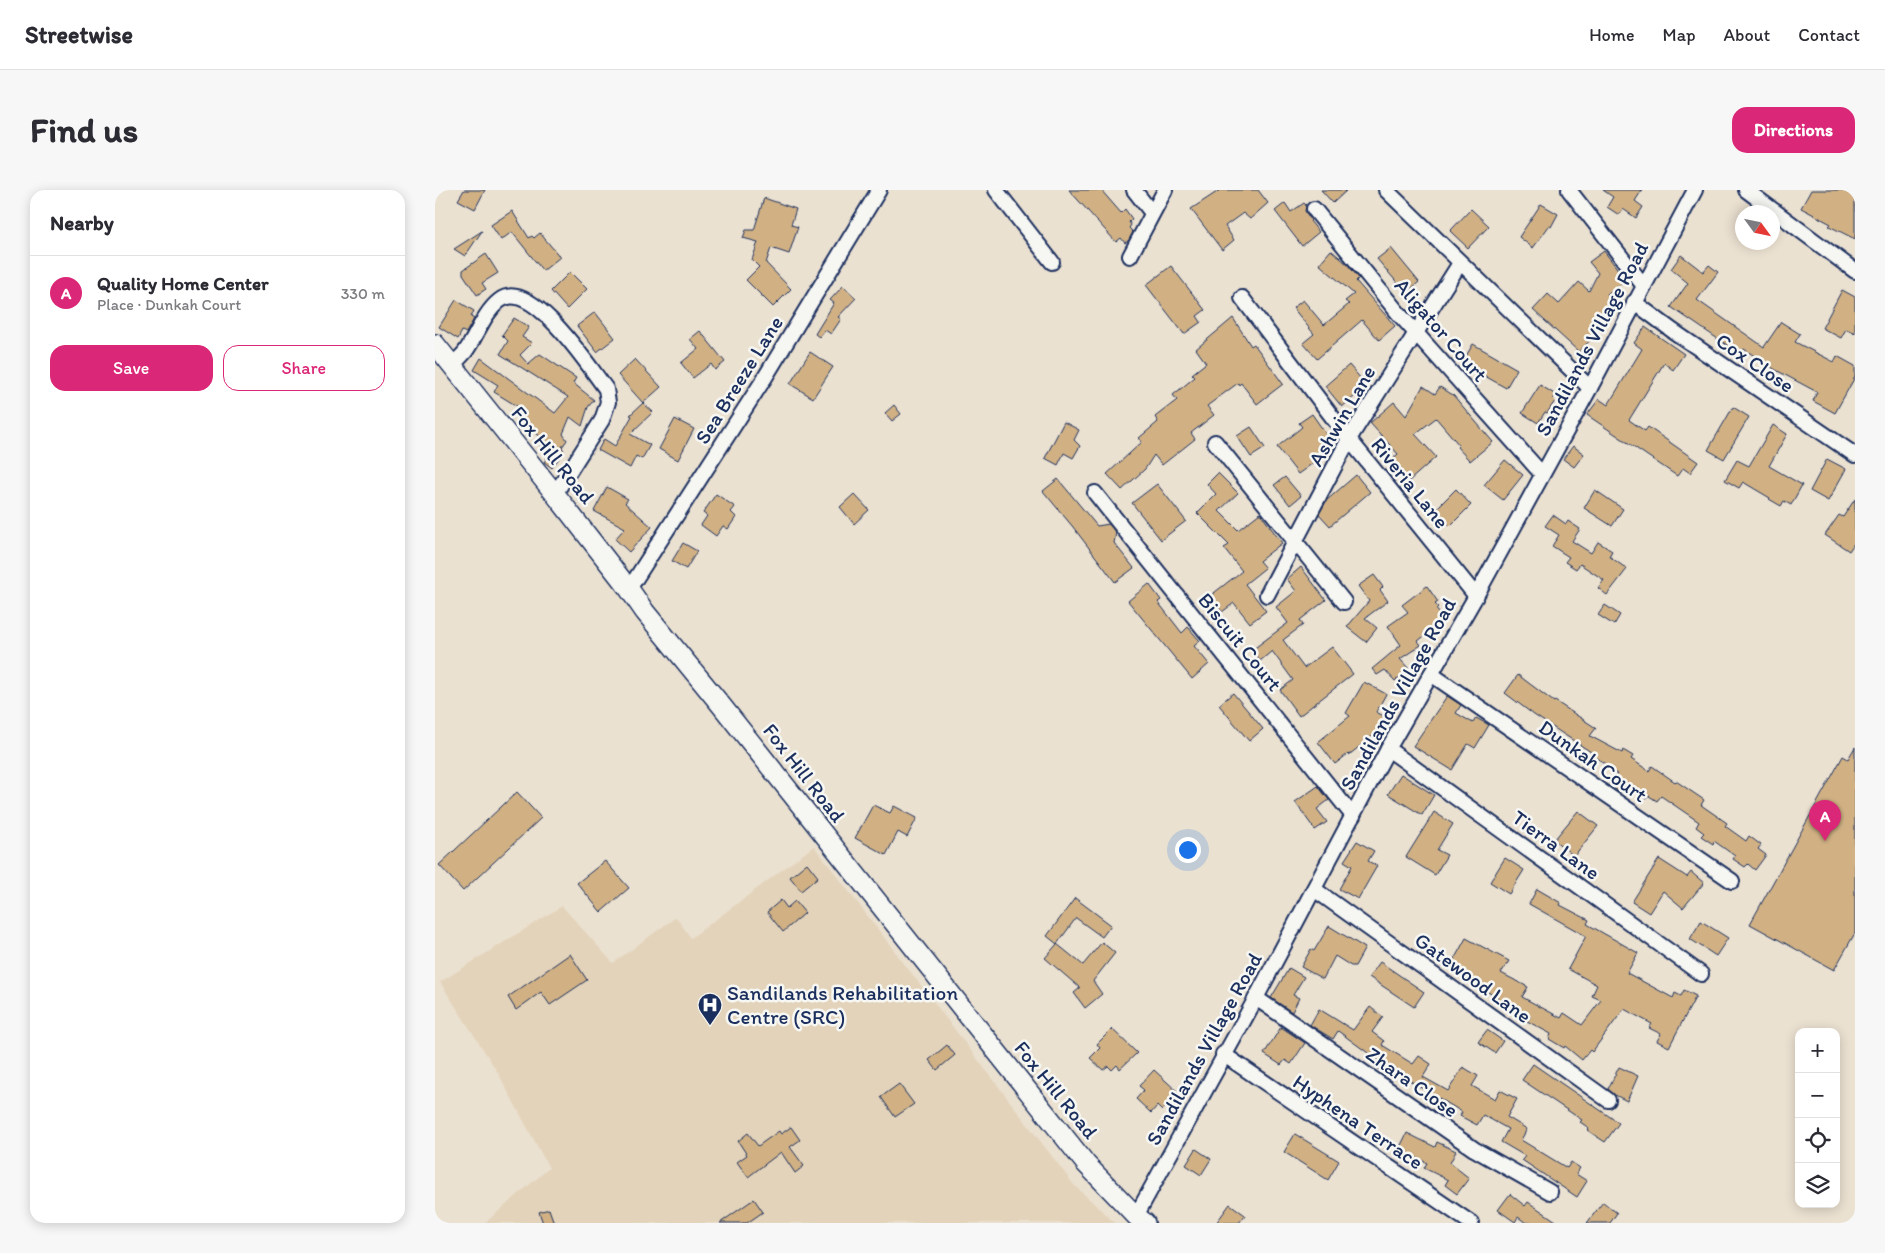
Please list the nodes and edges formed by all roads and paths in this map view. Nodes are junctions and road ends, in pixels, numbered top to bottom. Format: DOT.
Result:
graph roads {
  1 [pos="879,190"];
  2 [pos="996,190"];
  3 [pos="1134,190"];
  4 [pos="1165,190"];
  5 [pos="1386,190"];
  6 [pos="1569,190"];
  7 [pos="1695,190"];
  8 [pos="1746,190"];
  9 [pos="1314,209"];
  10 [pos="1152,213"];
  11 [pos="1129,256"];
  12 [pos="1052,262"];
  13 [pos="1460,262"];
  14 [pos="1855,271"];
  15 [pos="1644,286"];
  16 [pos="1241,298"];
  17 [pos="1634,302"];
  18 [pos="1415,331"];
  19 [pos="435,344"];
  20 [pos="452,366"];
  21 [pos="1589,388"];
  22 [pos="1349,439"];
  23 [pos="1215,442"];
  24 [pos="1855,455"];
  25 [pos="1542,474"];
  26 [pos="1095,493"];
  27 [pos="555,494"];
  28 [pos="1295,542"];
  29 [pos="629,589"];
  30 [pos="1267,595"];
  31 [pos="1476,596"];
  32 [pos="1344,602"];
  33 [pos="1431,674"];
  34 [pos="1388,749"];
  35 [pos="1353,816"];
  36 [pos="1732,881"];
  37 [pos="1314,889"];
  38 [pos="1701,974"];
  39 [pos="1255,998"];
  40 [pos="1223,1054"];
  41 [pos="1608,1100"];
  42 [pos="1550,1192"];
  43 [pos="1141,1219"];
  44 [pos="1471,1223"];
  1 -- 29 [label="street, Sea Breeze Lane"];
  2 -- 12 [label="street"];
  3 -- 10 [label="street"];
  4 -- 10 [label="street"];
  5 -- 13 [label="street"];
  6 -- 15 [label="street"];
  7 -- 15 [label="street, Sandilands Village Road"];
  8 -- 14 [label="street"];
  9 -- 18 [label="street, Aligator Court"];
  10 -- 11 [label="street"];
  13 -- 18 [label="street, Ashwin Lane"];
  13 -- 21 [label="street"];
  15 -- 17 [label="street, Sandilands Village Road"];
  16 -- 22 [label="street, Riveria Lane"];
  17 -- 21 [label="street, Sandilands Village Road"];
  17 -- 24 [label="street, Cox Close"];
  18 -- 22 [label="street, Ashwin Lane"];
  18 -- 25 [label="street, Aligator Court"];
  19 -- 20 [label="main road, Fox Hill Road"];
  20 -- 27 [label="main road, Fox Hill Road"];
  20 -- 27 [label="street"];
  21 -- 25 [label="street, Sandilands Village Road"];
  22 -- 28 [label="street, Ashwin Lane"];
  22 -- 31 [label="street, Riveria Lane"];
  23 -- 28 [label="street"];
  25 -- 31 [label="street, Sandilands Village Road"];
  26 -- 35 [label="street, Biscuit Court"];
  27 -- 29 [label="main road, Fox Hill Road"];
  28 -- 30 [label="street, Ashwin Lane"];
  28 -- 32 [label="street"];
  29 -- 43 [label="main road, Fox Hill Road"];
  31 -- 33 [label="street, Sandilands Village Road"];
  33 -- 34 [label="street, Sandilands Village Road"];
  33 -- 36 [label="street, Dunkah Court"];
  34 -- 35 [label="street, Sandilands Village Road"];
  34 -- 38 [label="street, Tierra Lane"];
  35 -- 37 [label="street, Sandilands Village Road"];
  37 -- 39 [label="street, Sandilands Village Road"];
  37 -- 41 [label="street, Gatewood Lane"];
  39 -- 40 [label="street, Sandilands Village Road"];
  39 -- 42 [label="street, Zhara Close"];
  40 -- 43 [label="street, Sandilands Village Road"];
  40 -- 44 [label="street, Hyphena Terrace"];
}
